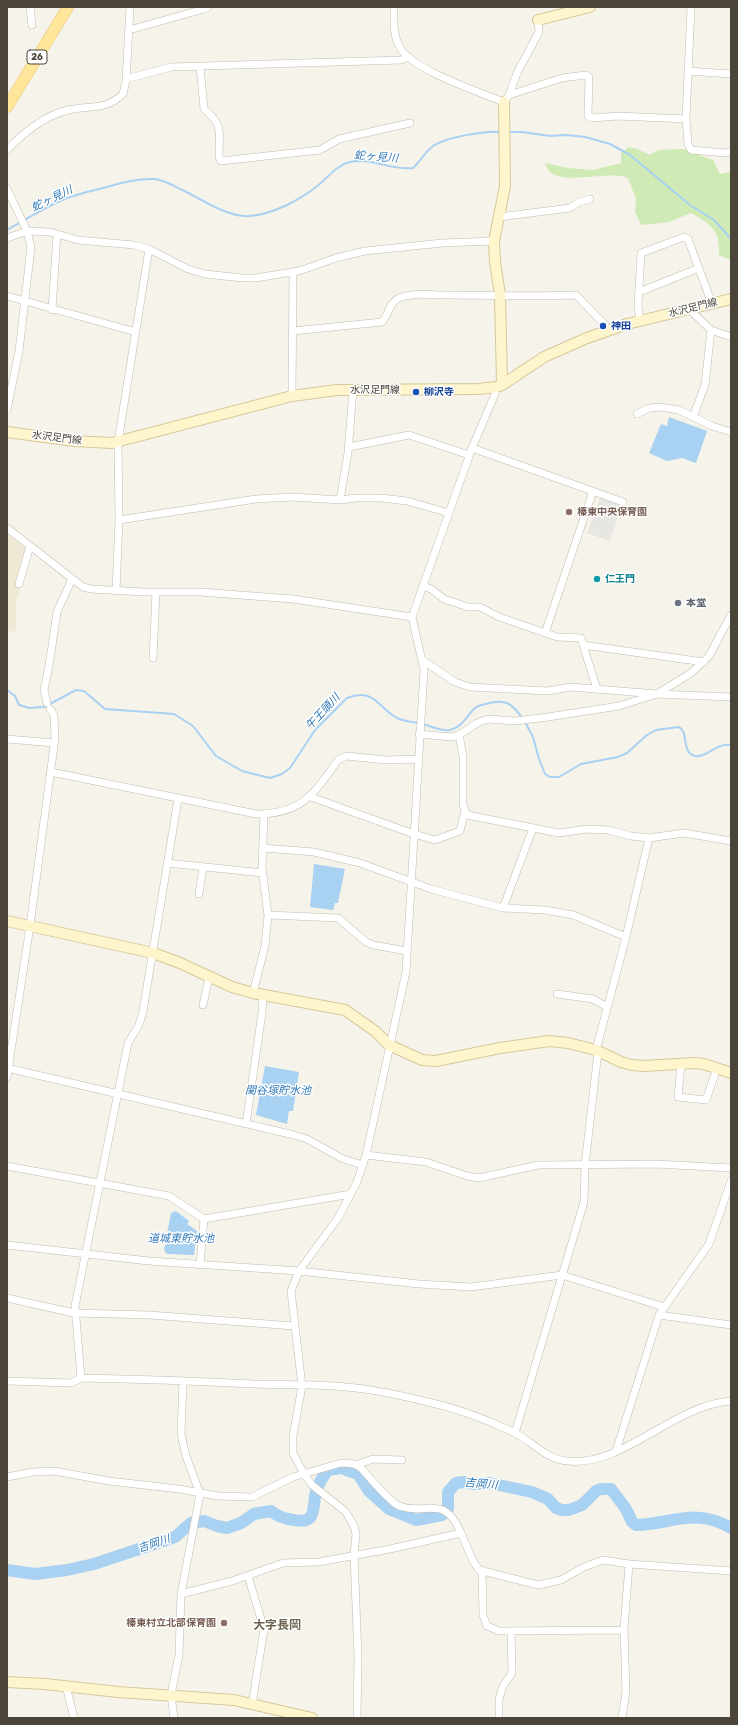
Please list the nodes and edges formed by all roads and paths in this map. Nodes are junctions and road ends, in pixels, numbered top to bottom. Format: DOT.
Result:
graph roads {
  1 [pos="30,7"];
  2 [pos="68,7"];
  3 [pos="130,7"];
  4 [pos="208,7"];
  5 [pos="394,7"];
  6 [pos="590,7"];
  7 [pos="691,7"];
  8 [pos="560,11"];
  9 [pos="538,20"];
  10 [pos="32,25"];
  11 [pos="129,30"];
  12 [pos="409,58"];
  13 [pos="200,66"];
  14 [pos="688,71"];
  15 [pos="731,74"];
  16 [pos="126,79"];
  17 [pos="506,99"];
  18 [pos="7,107"];
  19 [pos="686,119"];
  20 [pos="410,123"];
  21 [pos="7,150"];
  22 [pos="731,151"];
  23 [pos="7,189"];
  24 [pos="590,199"];
  25 [pos="499,217"];
  26 [pos="27,231"];
  27 [pos="57,234"];
  28 [pos="7,238"];
  29 [pos="494,241"];
  30 [pos="149,249"];
  31 [pos="699,268"];
  32 [pos="293,272"];
  33 [pos="639,292"];
  34 [pos="500,295"];
  35 [pos="7,296"];
  36 [pos="731,299"];
  37 [pos="25,302"];
  38 [pos="712,304"];
  39 [pos="688,309"];
  40 [pos="52,310"];
  41 [pos="640,321"];
  42 [pos="605,325"];
  43 [pos="711,330"];
  44 [pos="293,331"];
  45 [pos="136,332"];
  46 [pos="731,337"];
  47 [pos="10,375"];
  48 [pos="499,386"];
  49 [pos="353,390"];
  50 [pos="292,396"];
  51 [pos="7,410"];
  52 [pos="637,414"];
  53 [pos="693,417"];
  54 [pos="7,432"];
  55 [pos="731,432"];
  56 [pos="118,442"];
  57 [pos="349,447"];
  58 [pos="472,448"];
  59 [pos="469,455"];
  60 [pos="593,491"];
  61 [pos="340,500"];
  62 [pos="622,502"];
  63 [pos="449,513"];
  64 [pos="119,520"];
  65 [pos="7,528"];
  66 [pos="30,546"];
  67 [pos="72,579"];
  68 [pos="19,584"];
  69 [pos="423,586"];
  70 [pos="116,591"];
  71 [pos="156,592"];
  72 [pos="731,615"];
  73 [pos="412,617"];
  74 [pos="723,630"];
  75 [pos="546,633"];
  76 [pos="731,633"];
  77 [pos="583,645"];
  78 [pos="152,658"];
  79 [pos="422,659"];
  80 [pos="704,662"];
  81 [pos="597,689"];
  82 [pos="657,694"];
  83 [pos="731,696"];
  84 [pos="419,732"];
  85 [pos="459,735"];
  86 [pos="7,739"];
  87 [pos="54,743"];
  88 [pos="418,759"];
  89 [pos="51,772"];
  90 [pos="311,797"];
  91 [pos="178,799"];
  92 [pos="465,810"];
  93 [pos="264,814"];
  94 [pos="533,828"];
  95 [pos="414,834"];
  96 [pos="649,838"];
  97 [pos="731,841"];
  98 [pos="264,848"];
  99 [pos="167,863"];
  100 [pos="203,867"];
  101 [pos="263,873"];
  102 [pos="412,882"];
  103 [pos="199,894"];
  104 [pos="503,908"];
  105 [pos="268,915"];
  106 [pos="7,921"];
  107 [pos="30,926"];
  108 [pos="626,937"];
  109 [pos="407,950"];
  110 [pos="153,954"];
  111 [pos="209,977"];
  112 [pos="258,994"];
  113 [pos="557,994"];
  114 [pos="203,1005"];
  115 [pos="608,1007"];
  116 [pos="389,1045"];
  117 [pos="597,1051"];
  118 [pos="681,1064"];
  119 [pos="716,1068"];
  120 [pos="8,1069"];
  121 [pos="731,1073"];
  122 [pos="7,1077"];
  123 [pos="119,1094"];
  124 [pos="246,1124"];
  125 [pos="366,1155"];
  126 [pos="363,1165"];
  127 [pos="586,1165"];
  128 [pos="7,1166"];
  129 [pos="731,1168"];
  130 [pos="731,1181"];
  131 [pos="101,1184"];
  132 [pos="351,1194"];
  133 [pos="204,1219"];
  134 [pos="7,1245"];
  135 [pos="86,1254"];
  136 [pos="200,1265"];
  137 [pos="299,1271"];
  138 [pos="562,1275"];
  139 [pos="7,1298"];
  140 [pos="664,1307"];
  141 [pos="74,1312"];
  142 [pos="659,1315"];
  143 [pos="731,1325"];
  144 [pos="294,1326"];
  145 [pos="81,1378"];
  146 [pos="7,1381"];
  147 [pos="183,1381"];
  148 [pos="302,1386"];
  149 [pos="731,1401"];
  150 [pos="515,1433"];
  151 [pos="616,1451"];
  152 [pos="402,1460"];
  153 [pos="356,1465"];
  154 [pos="304,1474"];
  155 [pos="7,1477"];
  156 [pos="200,1494"];
  157 [pos="461,1533"];
  158 [pos="354,1555"];
  159 [pos="629,1564"];
  160 [pos="482,1570"];
  161 [pos="731,1571"];
  162 [pos="248,1576"];
  163 [pos="182,1594"];
  164 [pos="624,1630"];
  165 [pos="511,1631"];
  166 [pos="7,1682"];
  167 [pos="66,1686"];
  168 [pos="171,1696"];
  169 [pos="252,1704"];
  170 [pos="74,1718"];
  171 [pos="174,1718"];
  172 [pos="312,1718"];
  173 [pos="357,1718"];
  174 [pos="499,1718"];
  175 [pos="622,1718"];
  1 -- 10 [label="street"];
  2 -- 18 [label="main road, 26"];
  3 -- 11 [label="street"];
  4 -- 11 [label="street"];
  5 -- 12 [label="street"];
  6 -- 8 [label="street"];
  7 -- 14 [label="street"];
  8 -- 9 [label="street"];
  9 -- 17 [label="street"];
  11 -- 16 [label="street"];
  12 -- 13 [label="street"];
  12 -- 17 [label="street"];
  13 -- 16 [label="street"];
  13 -- 20 [label="street"];
  14 -- 15 [label="street"];
  14 -- 19 [label="street"];
  16 -- 21 [label="street"];
  17 -- 19 [label="street"];
  17 -- 25 [label="street"];
  19 -- 22 [label="street"];
  23 -- 26 [label="street"];
  24 -- 25 [label="street"];
  25 -- 29 [label="street"];
  26 -- 27 [label="street"];
  26 -- 28 [label="street"];
  26 -- 37 [label="street"];
  27 -- 30 [label="street"];
  27 -- 40 [label="street"];
  29 -- 32 [label="street"];
  29 -- 34 [label="street"];
  30 -- 32 [label="street"];
  30 -- 45 [label="street"];
  31 -- 33 [label="street"];
  31 -- 33 [label="street"];
  31 -- 38 [label="street"];
  32 -- 44 [label="street"];
  33 -- 41 [label="street"];
  34 -- 42 [label="street"];
  34 -- 44 [label="street"];
  34 -- 48 [label="street"];
  35 -- 37 [label="street"];
  36 -- 38 [label="street, 水沢足門線"];
  37 -- 40 [label="street"];
  37 -- 47 [label="street"];
  38 -- 39 [label="street, 水沢足門線"];
  39 -- 41 [label="street, 水沢足門線"];
  39 -- 43 [label="street"];
  40 -- 45 [label="street"];
  41 -- 48 [label="street, 水沢足門線"];
  43 -- 46 [label="street"];
  43 -- 53 [label="street"];
  44 -- 50 [label="street"];
  45 -- 56 [label="street"];
  47 -- 51 [label="street"];
  48 -- 49 [label="street, 水沢足門線"];
  48 -- 58 [label="street"];
  49 -- 50 [label="street, 水沢足門線"];
  49 -- 57 [label="street"];
  50 -- 56 [label="street, 水沢足門線"];
  52 -- 53 [label="street"];
  53 -- 55 [label="street"];
  54 -- 56 [label="street, 水沢足門線"];
  56 -- 64 [label="street"];
  57 -- 59 [label="street"];
  57 -- 61 [label="street"];
  58 -- 59 [label="street"];
  58 -- 60 [label="street"];
  59 -- 63 [label="street"];
  60 -- 62 [label="street"];
  60 -- 75 [label="street"];
  61 -- 63 [label="street"];
  61 -- 64 [label="street"];
  63 -- 69 [label="street"];
  64 -- 70 [label="street"];
  65 -- 66 [label="street"];
  66 -- 67 [label="street"];
  66 -- 68 [label="street"];
  67 -- 70 [label="street"];
  67 -- 87 [label="street"];
  69 -- 73 [label="street"];
  69 -- 75 [label="street"];
  70 -- 71 [label="street"];
  71 -- 73 [label="street"];
  71 -- 78 [label="street"];
  72 -- 74 [label="street"];
  73 -- 79 [label="street"];
  74 -- 76 [label="street"];
  74 -- 80 [label="street"];
  75 -- 77 [label="street"];
  77 -- 80 [label="street"];
  77 -- 81 [label="street"];
  79 -- 81 [label="street"];
  79 -- 84 [label="street"];
  80 -- 82 [label="street"];
  81 -- 82 [label="street"];
  82 -- 83 [label="street"];
  82 -- 85 [label="street"];
  84 -- 85 [label="street"];
  84 -- 88 [label="street"];
  85 -- 92 [label="street"];
  86 -- 87 [label="street"];
  87 -- 89 [label="street"];
  88 -- 90 [label="street"];
  88 -- 95 [label="street"];
  89 -- 91 [label="street"];
  89 -- 107 [label="street"];
  90 -- 93 [label="street"];
  90 -- 95 [label="street"];
  91 -- 93 [label="street"];
  91 -- 99 [label="street"];
  92 -- 94 [label="street"];
  92 -- 95 [label="street"];
  93 -- 98 [label="street"];
  94 -- 96 [label="street"];
  94 -- 104 [label="street"];
  95 -- 102 [label="street"];
  96 -- 97 [label="street"];
  96 -- 108 [label="street"];
  98 -- 101 [label="street"];
  98 -- 102 [label="street"];
  99 -- 100 [label="street"];
  99 -- 110 [label="street"];
  100 -- 101 [label="street"];
  100 -- 103 [label="street"];
  101 -- 105 [label="street"];
  102 -- 104 [label="street"];
  102 -- 109 [label="street"];
  104 -- 108 [label="street"];
  105 -- 109 [label="street"];
  105 -- 112 [label="street"];
  106 -- 107 [label="street"];
  107 -- 110 [label="street"];
  107 -- 120 [label="street"];
  108 -- 115 [label="street"];
  109 -- 116 [label="street"];
  110 -- 111 [label="street"];
  110 -- 123 [label="street"];
  111 -- 112 [label="street"];
  111 -- 114 [label="street"];
  112 -- 116 [label="street"];
  112 -- 124 [label="street"];
  113 -- 115 [label="street"];
  115 -- 117 [label="street"];
  116 -- 117 [label="street"];
  116 -- 125 [label="street"];
  117 -- 118 [label="street"];
  117 -- 127 [label="street"];
  118 -- 119 [label="street"];
  118 -- 119 [label="street"];
  119 -- 121 [label="street"];
  120 -- 122 [label="street"];
  120 -- 123 [label="street"];
  123 -- 124 [label="street"];
  123 -- 131 [label="street"];
  124 -- 126 [label="street"];
  125 -- 126 [label="street"];
  125 -- 127 [label="street"];
  126 -- 132 [label="street"];
  127 -- 129 [label="street"];
  127 -- 138 [label="street"];
  128 -- 131 [label="street"];
  130 -- 140 [label="street"];
  131 -- 133 [label="street"];
  131 -- 135 [label="street"];
  132 -- 133 [label="street"];
  132 -- 137 [label="street"];
  133 -- 136 [label="street"];
  134 -- 135 [label="street"];
  135 -- 136 [label="street"];
  135 -- 141 [label="street"];
  136 -- 137 [label="street"];
  137 -- 138 [label="street"];
  137 -- 144 [label="street"];
  138 -- 140 [label="street"];
  138 -- 150 [label="street"];
  139 -- 141 [label="street"];
  140 -- 142 [label="street"];
  141 -- 144 [label="street"];
  141 -- 145 [label="street"];
  142 -- 143 [label="street"];
  142 -- 151 [label="street"];
  144 -- 148 [label="street"];
  145 -- 146 [label="street"];
  145 -- 147 [label="street"];
  147 -- 148 [label="street"];
  147 -- 156 [label="street"];
  148 -- 150 [label="street"];
  148 -- 154 [label="street"];
  149 -- 151 [label="street"];
  150 -- 151 [label="street"];
  152 -- 153 [label="street"];
  153 -- 154 [label="street"];
  153 -- 157 [label="street"];
  154 -- 156 [label="street"];
  154 -- 158 [label="street"];
  155 -- 156 [label="street"];
  156 -- 163 [label="street"];
  157 -- 158 [label="street"];
  157 -- 160 [label="street"];
  158 -- 162 [label="street"];
  158 -- 173 [label="street"];
  159 -- 160 [label="street"];
  159 -- 161 [label="street"];
  159 -- 164 [label="street"];
  160 -- 165 [label="street"];
  162 -- 163 [label="street"];
  162 -- 169 [label="street"];
  163 -- 168 [label="street"];
  164 -- 165 [label="street"];
  164 -- 175 [label="street"];
  165 -- 174 [label="street"];
  166 -- 167 [label="street"];
  167 -- 168 [label="street"];
  167 -- 170 [label="street"];
  168 -- 169 [label="street"];
  168 -- 171 [label="street"];
  169 -- 172 [label="street"];
}
